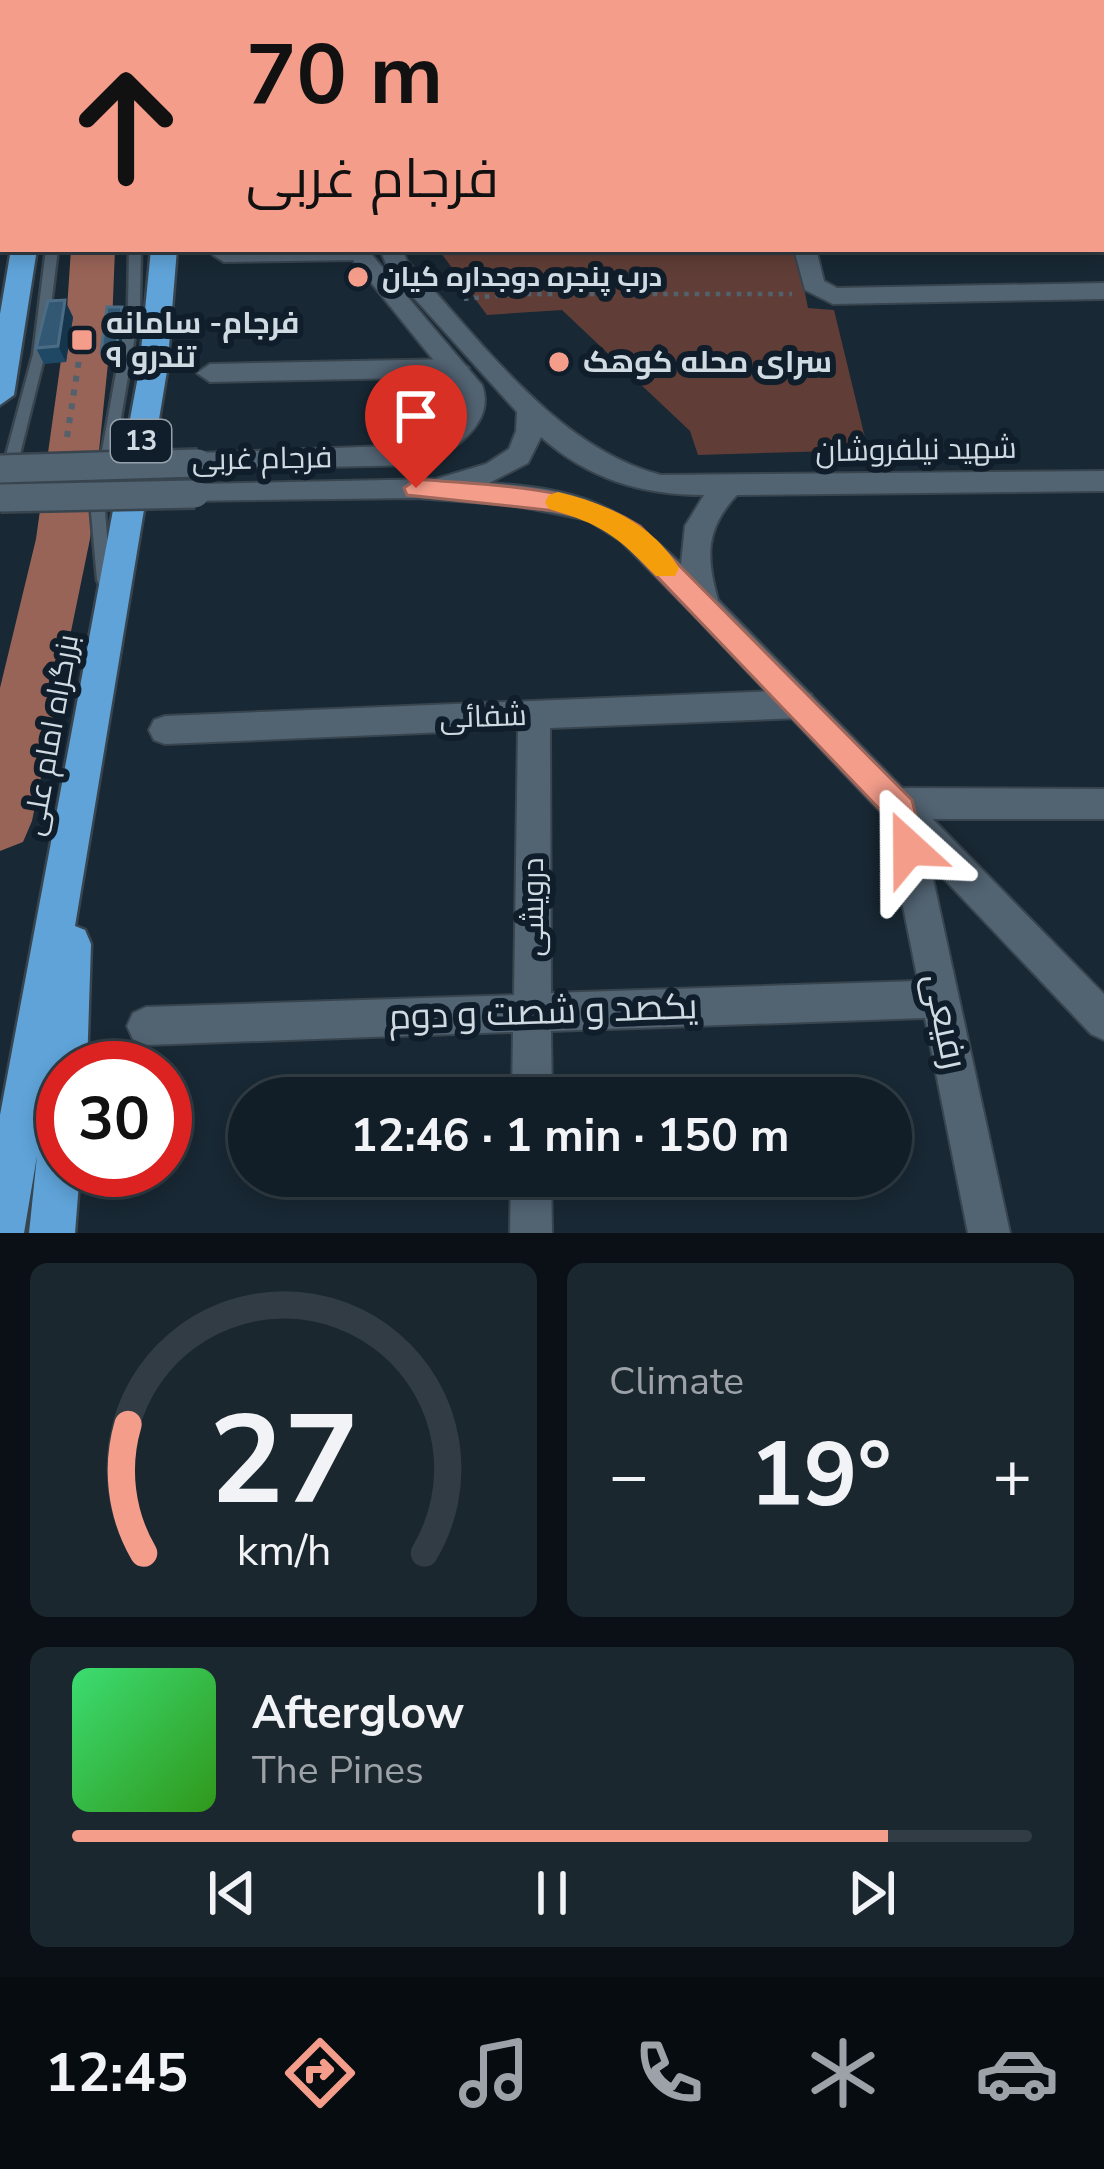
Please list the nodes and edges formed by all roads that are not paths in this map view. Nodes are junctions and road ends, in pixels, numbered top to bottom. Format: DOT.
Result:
graph roads {
  1 [pos="24,252"];
  2 [pos="52,252"];
  3 [pos="135,252"];
  4 [pos="164,252"];
  5 [pos="330,252"];
  6 [pos="357,252"];
  7 [pos="392,252"];
  8 [pos="806,252"];
  9 [pos="224,256"];
  10 [pos="1104,291"];
  11 [pos="456,368"];
  12 [pos="210,373"];
  13 [pos="0,395"];
  14 [pos="529,413"];
  15 [pos="0,469"];
  16 [pos="1104,481"];
  17 [pos="729,485"];
  18 [pos="416,488"];
  19 [pos="0,500"];
  20 [pos="704,605"];
  21 [pos="109,631"];
  22 [pos="800,704"];
  23 [pos="534,715"];
  24 [pos="165,730"];
  25 [pos="1104,804"];
  26 [pos="896,806"];
  27 [pos="75,823"];
  28 [pos="940,999"];
  29 [pos="532,1012"];
  30 [pos="1104,1022"];
  31 [pos="146,1027"];
  32 [pos="67,1041"];
  33 [pos="532,1077"];
  34 [pos="55,1197"];
  35 [pos="531,1197"];
  36 [pos="1,1233"];
  37 [pos="52,1233"];
  38 [pos="531,1233"];
  39 [pos="989,1233"];
  1 -- 13 [label="highway"];
  2 -- 19 [label="lane"];
  3 -- 21 [label="lane"];
  4 -- 21 [label="highway, بزرگراه امام علی / 13"];
  5 -- 9 [label="main road"];
  6 -- 11 [label="main road"];
  7 -- 14 [label="main road, شهید نیلفروشان"];
  8 -- 10 [label="main road"];
  11 -- 12 [label="main road"];
  11 -- 15 [label="main road, فرجام غربی, bridge"];
  14 -- 17 [label="main road, شهید نیلفروشان"];
  14 -- 18 [label="main road"];
  16 -- 17 [label="main road, شهید نیلفروشان"];
  17 -- 20 [label="main road"];
  18 -- 19 [label="main road, فرجام غربی, bridge"];
  18 -- 20 [label="main road, فرجام غربی"];
  20 -- 22 [label="main road, فرجام غربی"];
  21 -- 27 [label="highway, بزرگراه امام علی / 13"];
  22 -- 23 [label="main road, شفائی"];
  22 -- 26 [label="main road, فرجام غربی"];
  23 -- 24 [label="main road, شفائی"];
  23 -- 29 [label="main road, درویشی"];
  25 -- 26 [label="main road"];
  26 -- 28 [label="main road, رفیعی"];
  26 -- 30 [label="main road, فرجام غربی"];
  27 -- 32 [label="highway"];
  27 -- 36 [label="highway, بزرگراه امام علی / 13"];
  28 -- 29 [label="main road, یکصد و شصت و دوم"];
  28 -- 39 [label="main road, رفیعی"];
  29 -- 31 [label="main road, یکصد و شصت و دوم"];
  29 -- 33 [label="main road, درویشی"];
  34 -- 37 [label="highway"];
  35 -- 38 [label="main road"];
}
